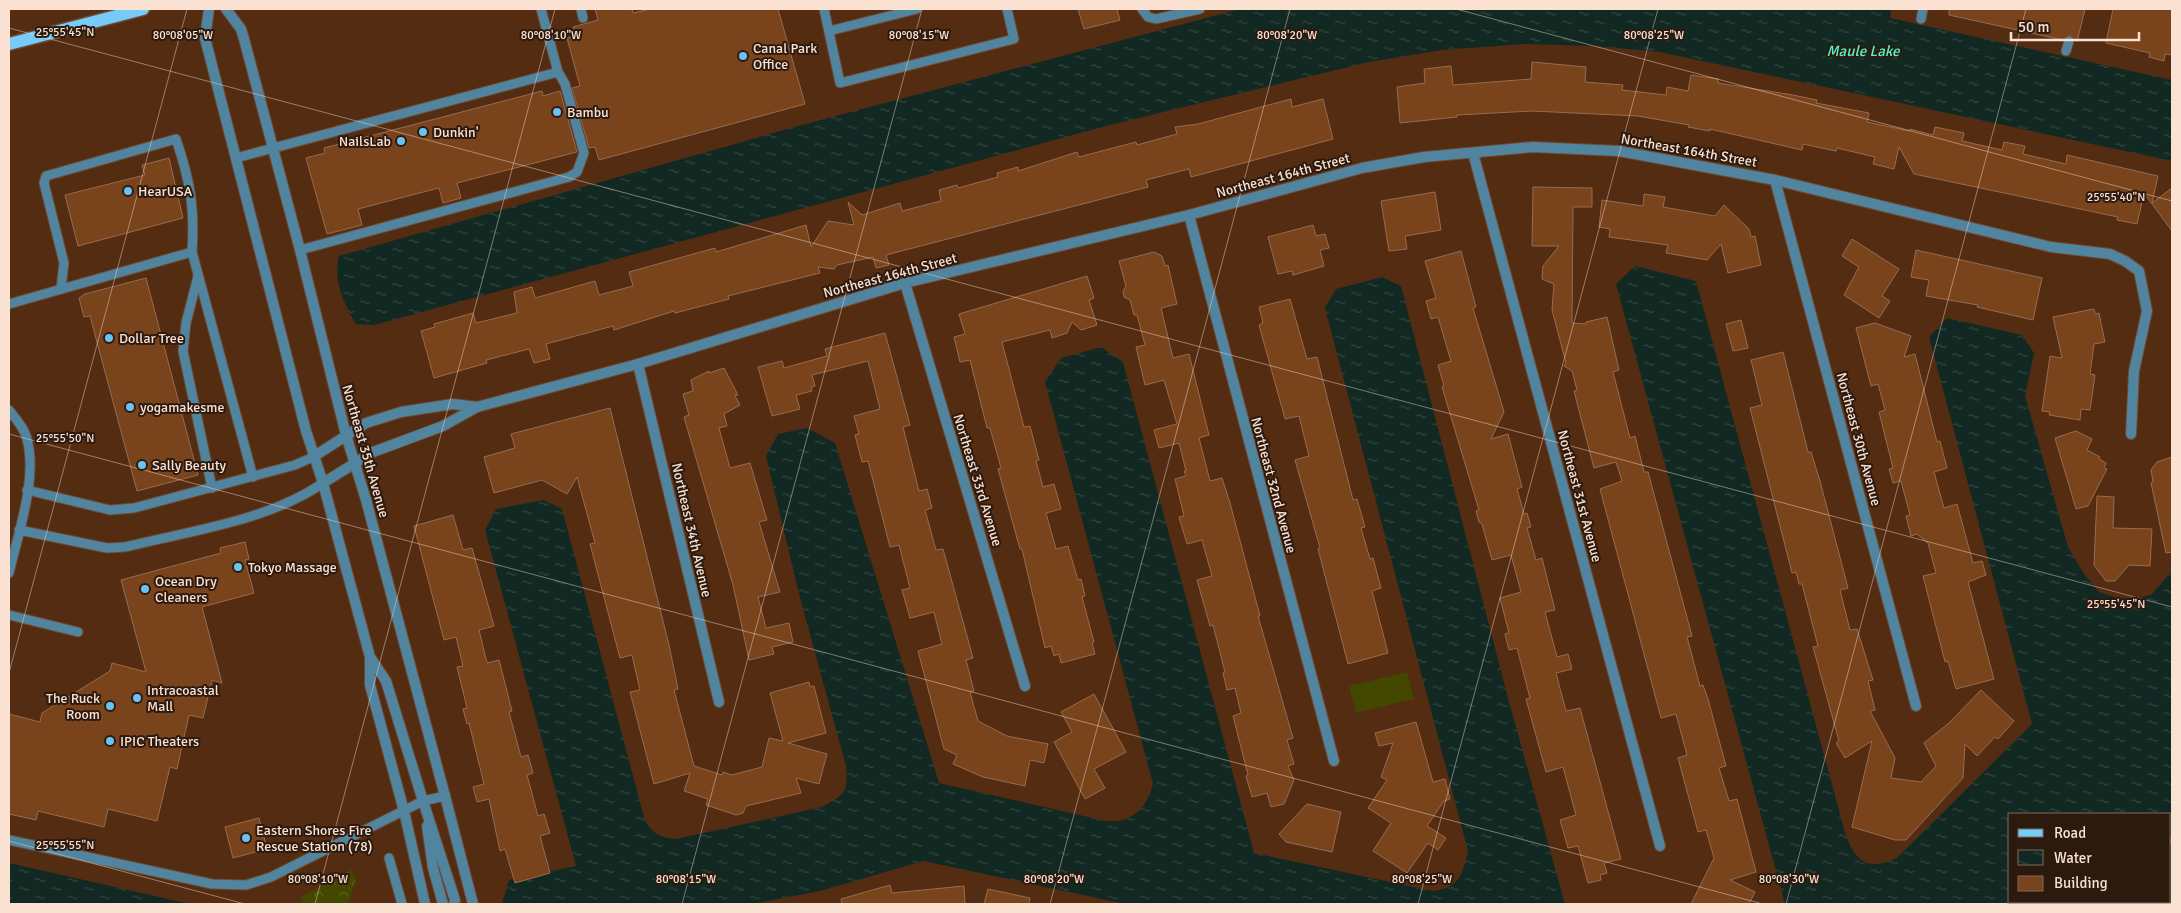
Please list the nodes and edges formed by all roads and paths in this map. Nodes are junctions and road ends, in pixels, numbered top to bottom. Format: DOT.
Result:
graph roads {
  1 [pos="143,9"];
  2 [pos="209,9"];
  3 [pos="226,9"];
  4 [pos="541,9"];
  5 [pos="824,9"];
  6 [pos="917,9"];
  7 [pos="1007,9"];
  8 [pos="1142,9"];
  9 [pos="1200,9"];
  10 [pos="1923,9"];
  11 [pos="1921,19"];
  12 [pos="829,31"];
  13 [pos="2069,41"];
  14 [pos="9,44"];
  15 [pos="2066,51"];
  16 [pos="558,72"];
  17 [pos="273,148"];
  18 [pos="1473,153"];
  19 [pos="236,158"];
  20 [pos="1775,180"];
  21 [pos="1188,215"];
  22 [pos="300,250"];
  23 [pos="192,252"];
  24 [pos="199,275"];
  25 [pos="905,283"];
  26 [pos="61,289"];
  27 [pos="9,304"];
  28 [pos="638,364"];
  29 [pos="477,406"];
  30 [pos="9,410"];
  31 [pos="2131,434"];
  32 [pos="346,435"];
  33 [pos="314,457"];
  34 [pos="354,463"];
  35 [pos="253,477"];
  36 [pos="323,483"];
  37 [pos="212,488"];
  38 [pos="27,490"];
  39 [pos="19,530"];
  40 [pos="9,573"];
  41 [pos="9,615"];
  42 [pos="78,632"];
  43 [pos="370,657"];
  44 [pos="1025,686"];
  45 [pos="719,702"];
  46 [pos="1916,706"];
  47 [pos="1334,761"];
  48 [pos="444,796"];
  49 [pos="423,801"];
  50 [pos="404,811"];
  51 [pos="9,840"];
  52 [pos="1660,846"];
  53 [pos="389,858"];
  54 [pos="402,904"];
  55 [pos="425,904"];
  56 [pos="443,904"];
  57 [pos="454,904"];
  58 [pos="473,904"];
  1 -- 14 [label="main road"];
  2 -- 19 [label="street"];
  3 -- 17 [label="street, Northeast 35th Avenue"];
  4 -- 16 [label="lane"];
  5 -- 12 [label="lane"];
  6 -- 12 [label="lane"];
  7 -- 12 [label="lane"];
  8 -- 9 [label="lane"];
  10 -- 11 [label="lane"];
  13 -- 15 [label="lane"];
  16 -- 17 [label="lane"];
  16 -- 22 [label="lane"];
  17 -- 19 [label="lane"];
  17 -- 22 [label="street, Northeast 35th Avenue"];
  18 -- 20 [label="street, Northeast 164th Street"];
  18 -- 21 [label="street, Northeast 164th Street"];
  18 -- 52 [label="street, Northeast 31st Avenue"];
  19 -- 33 [label="street"];
  20 -- 31 [label="street, Northeast 164th Street"];
  20 -- 46 [label="street, Northeast 30th Avenue"];
  21 -- 25 [label="street, Northeast 164th Street"];
  21 -- 47 [label="street, Northeast 32nd Avenue"];
  22 -- 32 [label="street, Northeast 35th Avenue"];
  23 -- 24 [label="lane"];
  23 -- 26 [label="lane"];
  23 -- 26 [label="lane"];
  24 -- 35 [label="lane"];
  24 -- 37 [label="lane"];
  25 -- 28 [label="street, Northeast 164th Street"];
  25 -- 44 [label="street, Northeast 33rd Avenue"];
  26 -- 27 [label="lane"];
  28 -- 29 [label="street, Northeast 164th Street"];
  28 -- 45 [label="street, Northeast 34th Avenue"];
  29 -- 32 [label="street, Northeast 164th Street"];
  29 -- 34 [label="street, Northeast 164th Street"];
  30 -- 38 [label="lane"];
  32 -- 33 [label="street, Northeast 164th Street"];
  32 -- 34 [label="street, Northeast 35th Avenue"];
  33 -- 35 [label="lane"];
  33 -- 36 [label="street"];
  34 -- 36 [label="street, Northeast 164th Street"];
  34 -- 48 [label="street, Northeast 35th Avenue"];
  35 -- 37 [label="lane"];
  36 -- 39 [label="lane"];
  36 -- 43 [label="street"];
  37 -- 38 [label="lane"];
  38 -- 39 [label="lane"];
  39 -- 40 [label="lane"];
  41 -- 42 [label="lane"];
  43 -- 49 [label="street"];
  43 -- 50 [label="street"];
  48 -- 49 [label="lane"];
  48 -- 58 [label="street, Northeast 35th Avenue"];
  49 -- 50 [label="lane"];
  49 -- 56 [label="street"];
  49 -- 57 [label="street"];
  50 -- 51 [label="lane"];
  50 -- 55 [label="street"];
  53 -- 54 [label="lane"];
}
